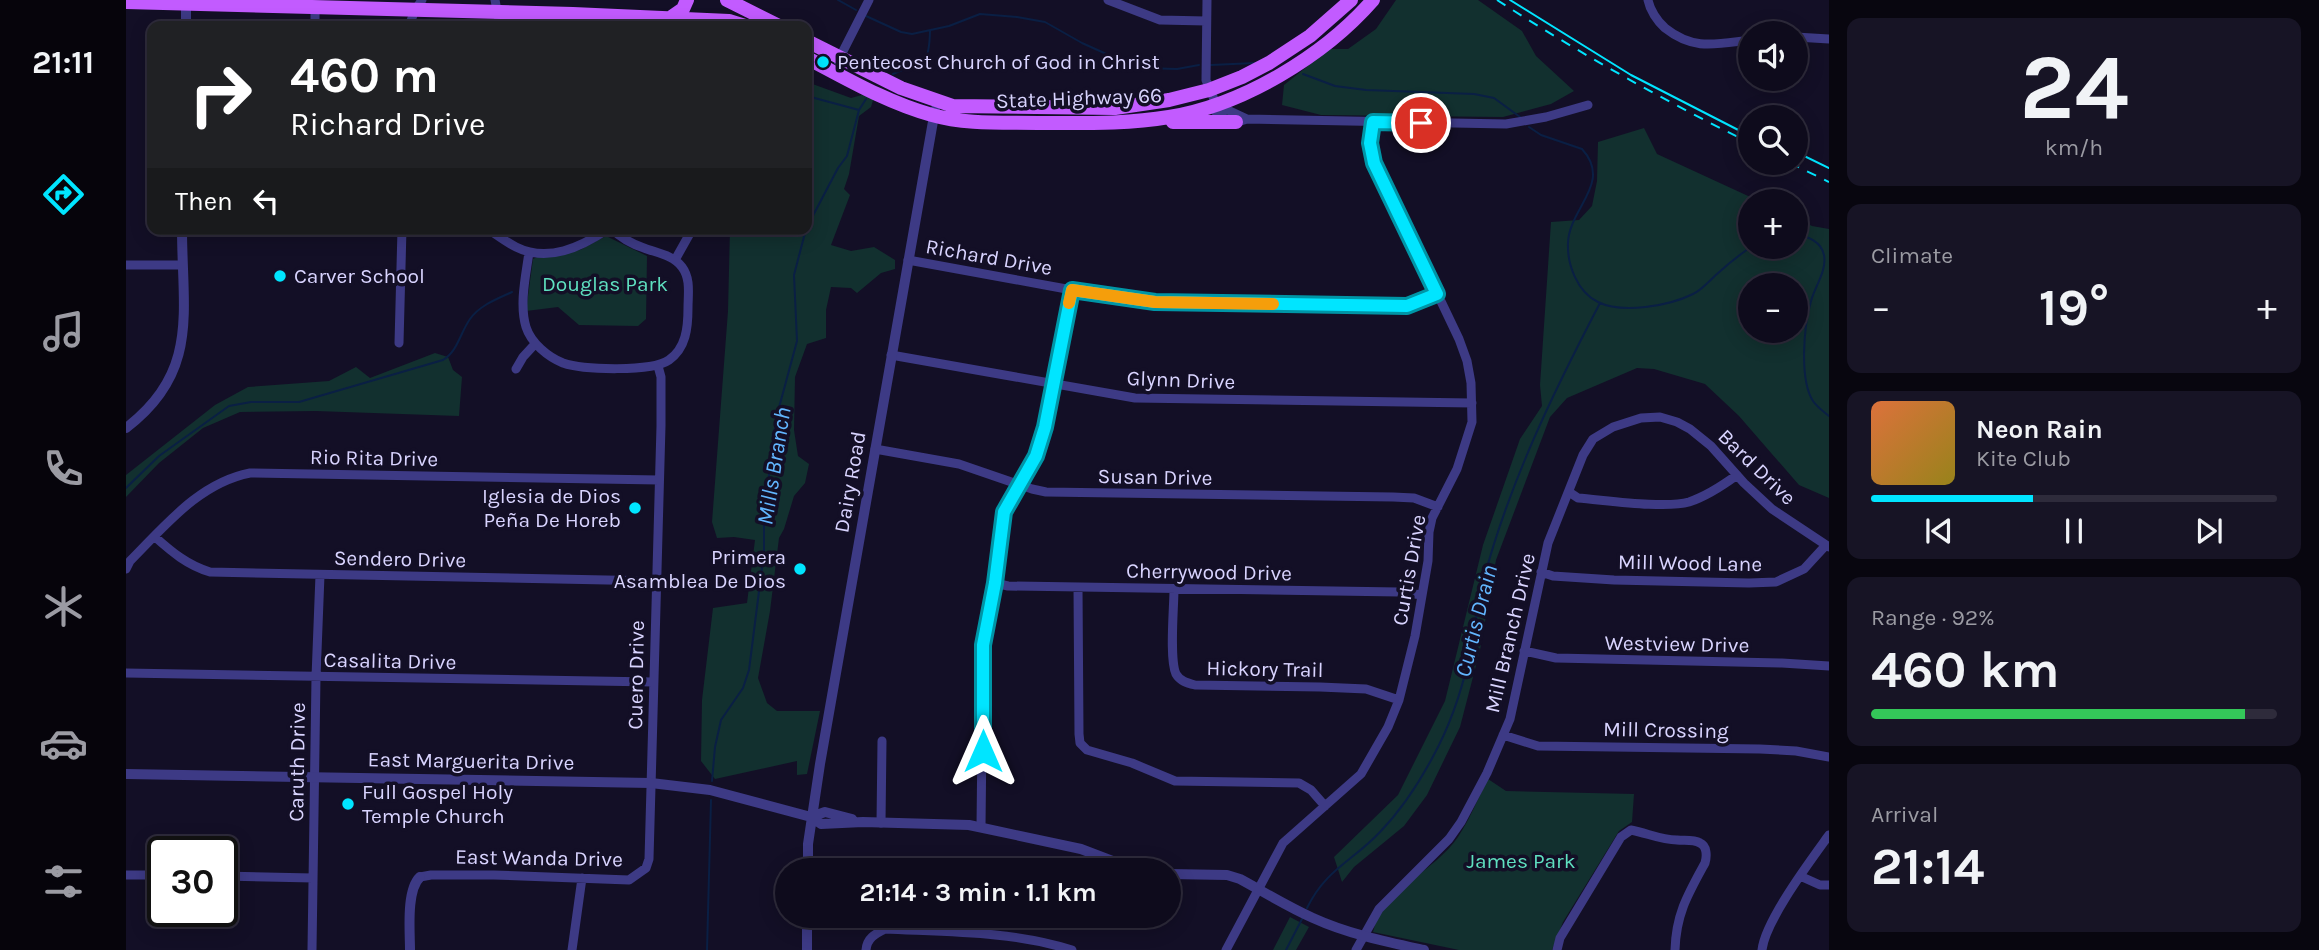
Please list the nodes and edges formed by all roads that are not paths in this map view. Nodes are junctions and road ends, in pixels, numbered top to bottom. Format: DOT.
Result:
graph roads {
  1 [pos="687,0"];
  2 [pos="727,0"];
  3 [pos="869,0"];
  4 [pos="1108,0"];
  5 [pos="1207,0"];
  6 [pos="1351,0"];
  7 [pos="1373,0"];
  8 [pos="1648,0"];
  9 [pos="146,1"];
  10 [pos="126,2"];
  11 [pos="222,2"];
  12 [pos="257,3"];
  13 [pos="186,4"];
  14 [pos="335,4"];
  15 [pos="418,5"];
  16 [pos="315,7"];
  17 [pos="498,13"];
  18 [pos="670,18"];
  19 [pos="186,21"];
  20 [pos="315,21"];
  21 [pos="410,21"];
  22 [pos="596,21"];
  23 [pos="680,21"];
  24 [pos="768,21"];
  25 [pos="1206,22"];
  26 [pos="1808,38"];
  27 [pos="1829,39"];
  28 [pos="1738,41"];
  29 [pos="812,44"];
  30 [pos="840,58"];
  31 [pos="812,61"];
  32 [pos="832,72"];
  33 [pos="1209,90"];
  34 [pos="1216,104"];
  35 [pos="1588,105"];
  36 [pos="936,109"];
  37 [pos="1241,121"];
  38 [pos="1126,122"];
  39 [pos="1373,122"];
  40 [pos="182,235"];
  41 [pos="402,235"];
  42 [pos="497,235"];
  43 [pos="601,235"];
  44 [pos="618,235"];
  45 [pos="689,235"];
  46 [pos="529,252"];
  47 [pos="674,260"];
  48 [pos="908,260"];
  49 [pos="126,265"];
  50 [pos="182,265"];
  51 [pos="1072,290"];
  52 [pos="1437,294"];
  53 [pos="398,343"];
  54 [pos="535,344"];
  55 [pos="891,355"];
  56 [pos="658,366"];
  57 [pos="516,369"];
  58 [pos="1054,385"];
  59 [pos="1472,403"];
  60 [pos="1660,417"];
  61 [pos="126,428"];
  62 [pos="875,449"];
  63 [pos="1737,475"];
  64 [pos="659,480"];
  65 [pos="1018,484"];
  66 [pos="1569,492"];
  67 [pos="1438,507"];
  68 [pos="155,537"];
  69 [pos="1827,546"];
  70 [pos="126,569"];
  71 [pos="1541,572"];
  72 [pos="320,575"];
  73 [pos="656,581"];
  74 [pos="995,583"];
  75 [pos="1078,587"];
  76 [pos="1174,589"];
  77 [pos="1422,595"];
  78 [pos="1524,651"];
  79 [pos="1829,666"];
  80 [pos="126,673"];
  81 [pos="316,677"];
  82 [pos="653,682"];
  83 [pos="1399,700"];
  84 [pos="1503,734"];
  85 [pos="882,741"];
  86 [pos="1829,757"];
  87 [pos="126,774"];
  88 [pos="314,777"];
  89 [pos="651,783"];
  90 [pos="1325,806"];
  91 [pos="811,817"];
  92 [pos="881,823"];
  93 [pos="981,827"];
  94 [pos="1829,835"];
  95 [pos="809,858"];
  96 [pos="1105,858"];
  97 [pos="649,859"];
  98 [pos="1181,874"];
  99 [pos="126,875"];
  100 [pos="147,875"];
  101 [pos="238,876"];
  102 [pos="1800,876"];
  103 [pos="420,877"];
  104 [pos="313,878"];
  105 [pos="582,878"];
  106 [pos="1829,885"];
  107 [pos="1258,889"];
  108 [pos="807,928"];
  109 [pos="1364,936"];
  110 [pos="312,950"];
  111 [pos="410,950"];
  112 [pos="572,950"];
  113 [pos="807,950"];
  114 [pos="866,950"];
  115 [pos="1072,950"];
  116 [pos="1226,950"];
  117 [pos="1356,950"];
  118 [pos="1424,950"];
  119 [pos="1557,950"];
  120 [pos="1675,950"];
  121 [pos="1762,950"];
  1 -- 18 [label="main road"];
  2 -- 24 [label="main road"];
  3 -- 30 [label="street"];
  4 -- 25 [label="street"];
  5 -- 25 [label="street"];
  6 -- 33 [label="main road, State Highway 66"];
  7 -- 34 [label="main road, State Highway 66"];
  8 -- 28 [label="street"];
  9 -- 10 [label="main road"];
  9 -- 13 [label="main road"];
  11 -- 12 [label="main road"];
  11 -- 13 [label="main road"];
  12 -- 16 [label="main road"];
  13 -- 19 [label="street"];
  14 -- 15 [label="main road"];
  14 -- 16 [label="main road"];
  15 -- 17 [label="main road"];
  15 -- 21 [label="street"];
  16 -- 20 [label="street"];
  17 -- 22 [label="main road"];
  18 -- 22 [label="main road"];
  18 -- 23 [label="main road"];
  25 -- 33 [label="street"];
  26 -- 27 [label="street"];
  29 -- 30 [label="main road, State Highway 66"];
  30 -- 32 [label="street"];
  30 -- 36 [label="main road, State Highway 66"];
  31 -- 32 [label="main road, State Highway 66"];
  32 -- 36 [label="main road, State Highway 66"];
  33 -- 34 [label="street"];
  33 -- 36 [label="main road, State Highway 66"];
  34 -- 37 [label="street"];
  34 -- 38 [label="main road, State Highway 66"];
  35 -- 39 [label="street"];
  36 -- 38 [label="main road, State Highway 66"];
  36 -- 48 [label="street, Dairy Road"];
  37 -- 38 [label="main road"];
  37 -- 39 [label="street"];
  39 -- 52 [label="street, Curtis Drive"];
  40 -- 50 [label="street"];
  41 -- 53 [label="street"];
  42 -- 46 [label="street"];
  43 -- 46 [label="street"];
  44 -- 47 [label="street"];
  45 -- 47 [label="street"];
  46 -- 54 [label="street"];
  47 -- 56 [label="street"];
  48 -- 51 [label="street, Richard Drive"];
  48 -- 55 [label="street, Dairy Road"];
  49 -- 50 [label="street"];
  50 -- 61 [label="street"];
  51 -- 52 [label="street, Richard Drive"];
  51 -- 58 [label="street"];
  52 -- 59 [label="street, Curtis Drive"];
  54 -- 56 [label="street"];
  54 -- 57 [label="street"];
  55 -- 58 [label="street, Glynn Drive"];
  55 -- 62 [label="street, Dairy Road"];
  56 -- 64 [label="street, Cuero Drive"];
  58 -- 59 [label="street, Glynn Drive"];
  58 -- 65 [label="street"];
  59 -- 67 [label="street, Curtis Drive"];
  60 -- 63 [label="street, Bard Drive"];
  60 -- 66 [label="street, Mill Branch Drive"];
  62 -- 65 [label="street, Susan Drive"];
  62 -- 91 [label="street, Dairy Road"];
  63 -- 66 [label="street"];
  63 -- 69 [label="street, Bard Drive"];
  64 -- 68 [label="street, Rio Rita Drive"];
  64 -- 73 [label="street, Cuero Drive"];
  65 -- 67 [label="street, Susan Drive"];
  65 -- 74 [label="street"];
  66 -- 71 [label="street, Mill Branch Drive"];
  67 -- 77 [label="street, Curtis Drive"];
  68 -- 70 [label="street, Rio Rita Drive"];
  68 -- 72 [label="street, Sendero Drive"];
  69 -- 71 [label="street, Mill Wood Lane"];
  71 -- 78 [label="street, Mill Branch Drive"];
  72 -- 73 [label="street, Sendero Drive"];
  72 -- 81 [label="street, Caruth Drive"];
  73 -- 82 [label="street, Cuero Drive"];
  74 -- 75 [label="street, Cherrywood Drive"];
  74 -- 93 [label="street"];
  75 -- 76 [label="street, Cherrywood Drive"];
  75 -- 90 [label="street"];
  76 -- 77 [label="street, Cherrywood Drive"];
  76 -- 83 [label="street, Hickory Trail"];
  77 -- 83 [label="street, Curtis Drive"];
  78 -- 79 [label="street, Westview Drive"];
  78 -- 84 [label="street, Mill Branch Drive"];
  80 -- 81 [label="street, Casalita Drive"];
  81 -- 82 [label="street, Casalita Drive"];
  81 -- 88 [label="street, Caruth Drive"];
  82 -- 89 [label="street, Cuero Drive"];
  83 -- 90 [label="street, Curtis Drive"];
  84 -- 86 [label="street, Mill Crossing"];
  84 -- 109 [label="street, Mill Branch Drive"];
  85 -- 92 [label="street"];
  87 -- 88 [label="street, East Marguerita Drive"];
  88 -- 89 [label="street, East Marguerita Drive"];
  88 -- 104 [label="street, Caruth Drive"];
  89 -- 91 [label="street, East Marguerita Drive"];
  89 -- 97 [label="street, Cuero Drive"];
  90 -- 107 [label="street, Curtis Drive"];
  91 -- 92 [label="street, East Marguerita Drive"];
  91 -- 95 [label="street, Dairy Road"];
  92 -- 93 [label="street, East Marguerita Drive"];
  93 -- 96 [label="street, East Marguerita Drive"];
  94 -- 102 [label="street"];
  97 -- 105 [label="street, East Wanda Drive"];
  98 -- 107 [label="street"];
  99 -- 100 [label="street"];
  101 -- 104 [label="street"];
  102 -- 106 [label="street"];
  102 -- 121 [label="street"];
  103 -- 105 [label="street, East Wanda Drive"];
  103 -- 111 [label="street"];
  104 -- 110 [label="street, Caruth Drive"];
  105 -- 112 [label="street"];
  107 -- 109 [label="street"];
  107 -- 116 [label="street, Curtis Drive"];
  108 -- 113 [label="street"];
  109 -- 117 [label="street, Mill Branch Drive"];
  109 -- 118 [label="street"];
  114 -- 115 [label="street"];
  119 -- 120 [label="street"];
}
